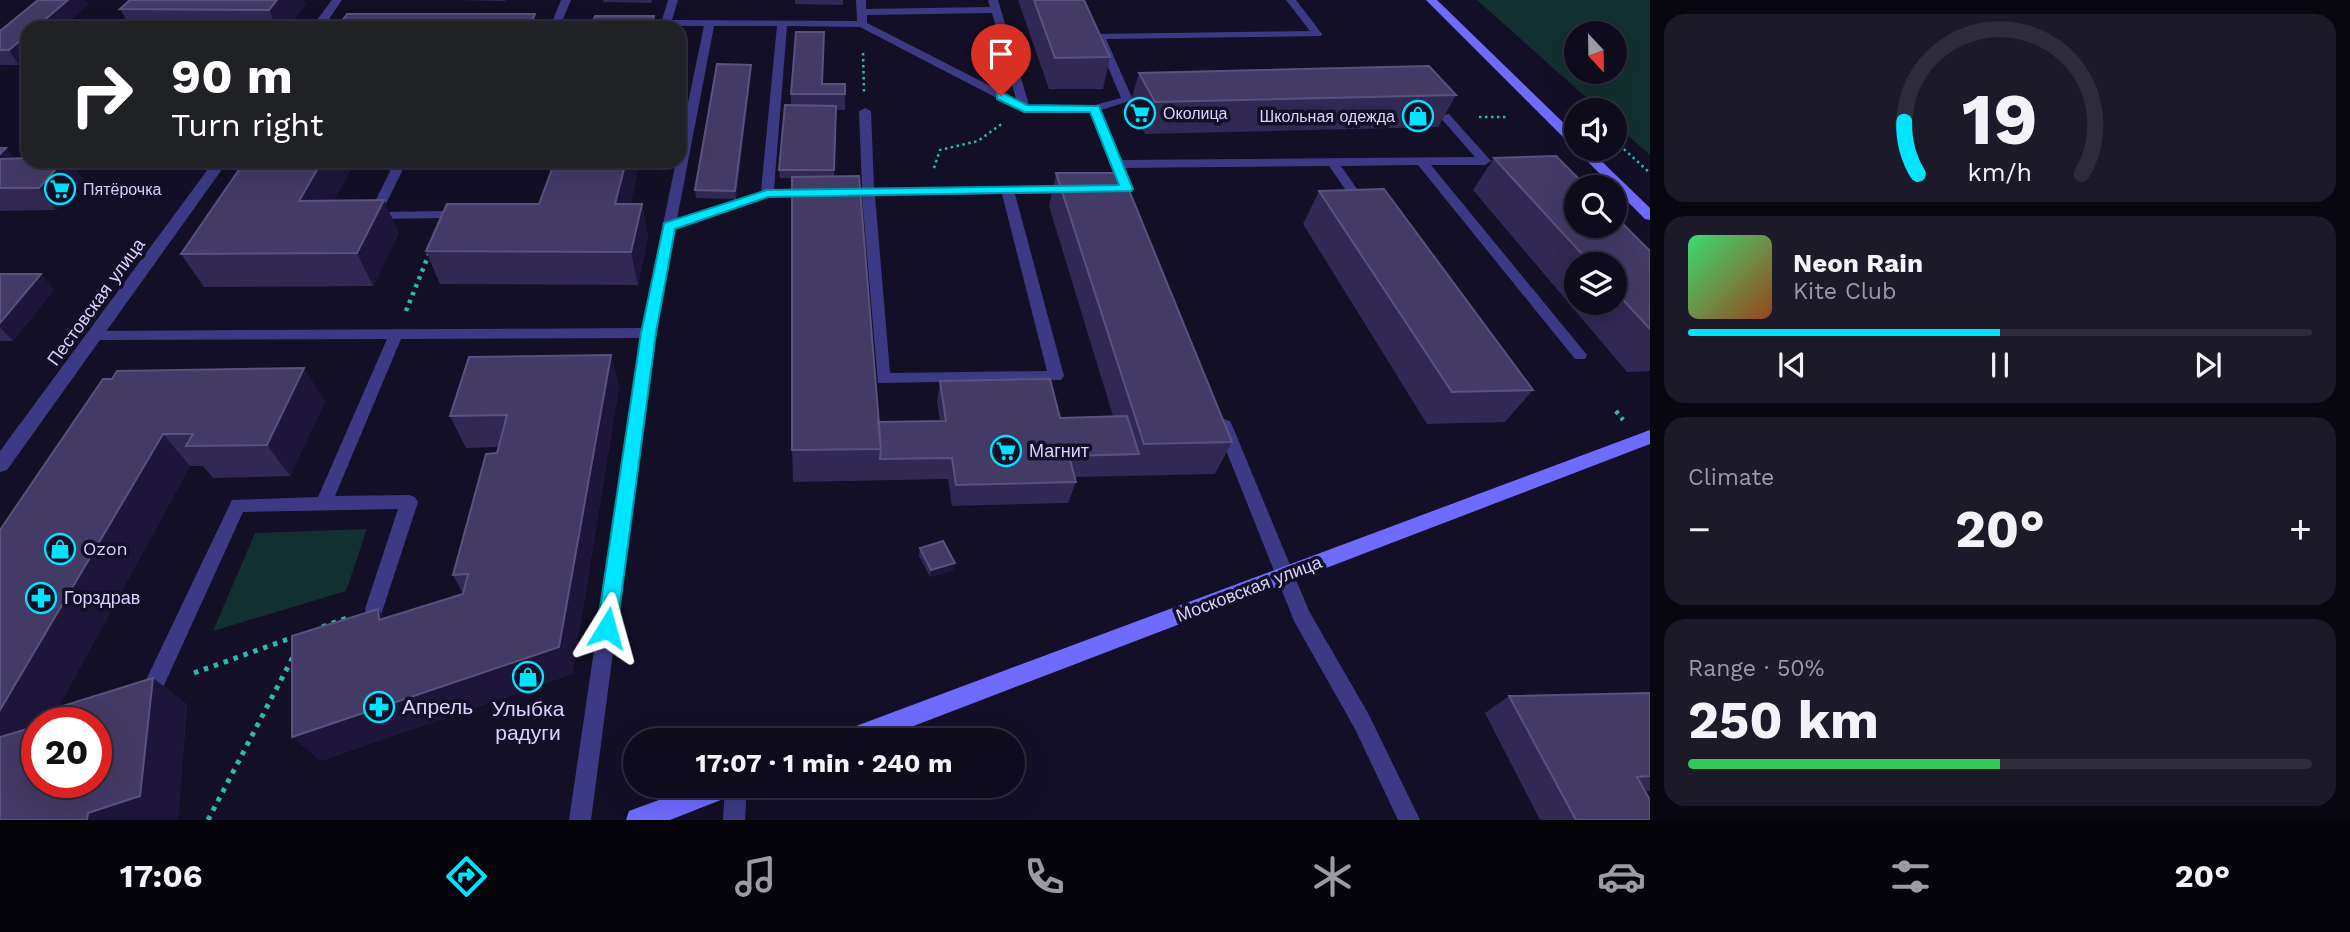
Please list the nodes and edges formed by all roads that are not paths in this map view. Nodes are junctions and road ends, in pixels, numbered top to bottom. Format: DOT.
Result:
graph roads {
  1 [pos="337,0"];
  2 [pos="566,0"];
  3 [pos="673,0"];
  4 [pos="861,0"];
  5 [pos="1291,0"];
  6 [pos="1431,0"];
  7 [pos="995,5"];
  8 [pos="862,18"];
  9 [pos="322,21"];
  10 [pos="557,21"];
  11 [pos="667,21"];
  12 [pos="686,23"];
  13 [pos="709,23"];
  14 [pos="782,24"];
  15 [pos="1094,24"];
  16 [pos="1100,36"];
  17 [pos="1024,108"];
  18 [pos="1095,108"];
  19 [pos="864,111"];
  20 [pos="1445,116"];
  21 [pos="1564,131"];
  22 [pos="686,140"];
  23 [pos="1421,161"];
  24 [pos="1594,161"];
  25 [pos="1332,162"];
  26 [pos="1117,164"];
  27 [pos="216,168"];
  28 [pos="398,168"];
  29 [pos="680,168"];
  30 [pos="1087,189"];
  31 [pos="1009,191"];
  32 [pos="868,192"];
  33 [pos="767,193"];
  34 [pos="1124,193"];
  35 [pos="446,215"];
  36 [pos="1650,216"];
  37 [pos="1371,218"];
  38 [pos="669,226"];
  39 [pos="648,333"];
  40 [pos="396,334"];
  41 [pos="97,335"];
  42 [pos="1580,355"];
  43 [pos="1217,408"];
  44 [pos="1650,438"];
  45 [pos="0,466"];
  46 [pos="324,503"];
  47 [pos="1286,574"];
  48 [pos="374,609"];
  49 [pos="153,687"];
  50 [pos="880,728"];
  51 [pos="696,798"];
  52 [pos="735,798"];
  53 [pos="580,820"];
  54 [pos="638,820"];
  55 [pos="734,820"];
  56 [pos="1409,820"];
  1 -- 9 [label="street"];
  2 -- 10 [label="lane"];
  3 -- 11 [label="lane"];
  4 -- 8 [label="lane"];
  5 -- 16 [label="lane"];
  6 -- 21 [label="main road"];
  7 -- 8 [label="lane"];
  7 -- 17 [label="lane"];
  8 -- 14 [label="lane"];
  8 -- 17 [label="lane"];
  12 -- 13 [label="lane"];
  13 -- 14 [label="lane"];
  13 -- 22 [label="lane"];
  14 -- 33 [label="lane"];
  15 -- 16 [label="lane"];
  16 -- 18 [label="lane"];
  17 -- 18 [label="lane"];
  18 -- 26 [label="lane"];
  19 -- 32 [label="lane"];
  20 -- 23 [label="lane"];
  23 -- 25 [label="lane"];
  23 -- 42 [label="lane"];
  24 -- 36 [label="main road"];
  25 -- 26 [label="lane"];
  25 -- 37 [label="lane"];
  26 -- 34 [label="lane"];
  27 -- 41 [label="street, Пестовская улица"];
  28 -- 35 [label="lane"];
  29 -- 38 [label="lane"];
  30 -- 31 [label="lane"];
  31 -- 32 [label="lane"];
  31 -- 32 [label="lane"];
  32 -- 33 [label="lane"];
  33 -- 38 [label="lane"];
  38 -- 39 [label="lane"];
  39 -- 40 [label="lane"];
  39 -- 53 [label="lane"];
  40 -- 41 [label="lane"];
  40 -- 46 [label="lane"];
  41 -- 45 [label="street, Пестовская улица"];
  43 -- 47 [label="lane"];
  44 -- 47 [label="main road, Московская улица"];
  46 -- 48 [label="lane"];
  46 -- 49 [label="lane"];
  47 -- 50 [label="main road, Московская улица"];
  47 -- 56 [label="lane"];
  51 -- 54 [label="main road"];
  52 -- 55 [label="lane"];
}
